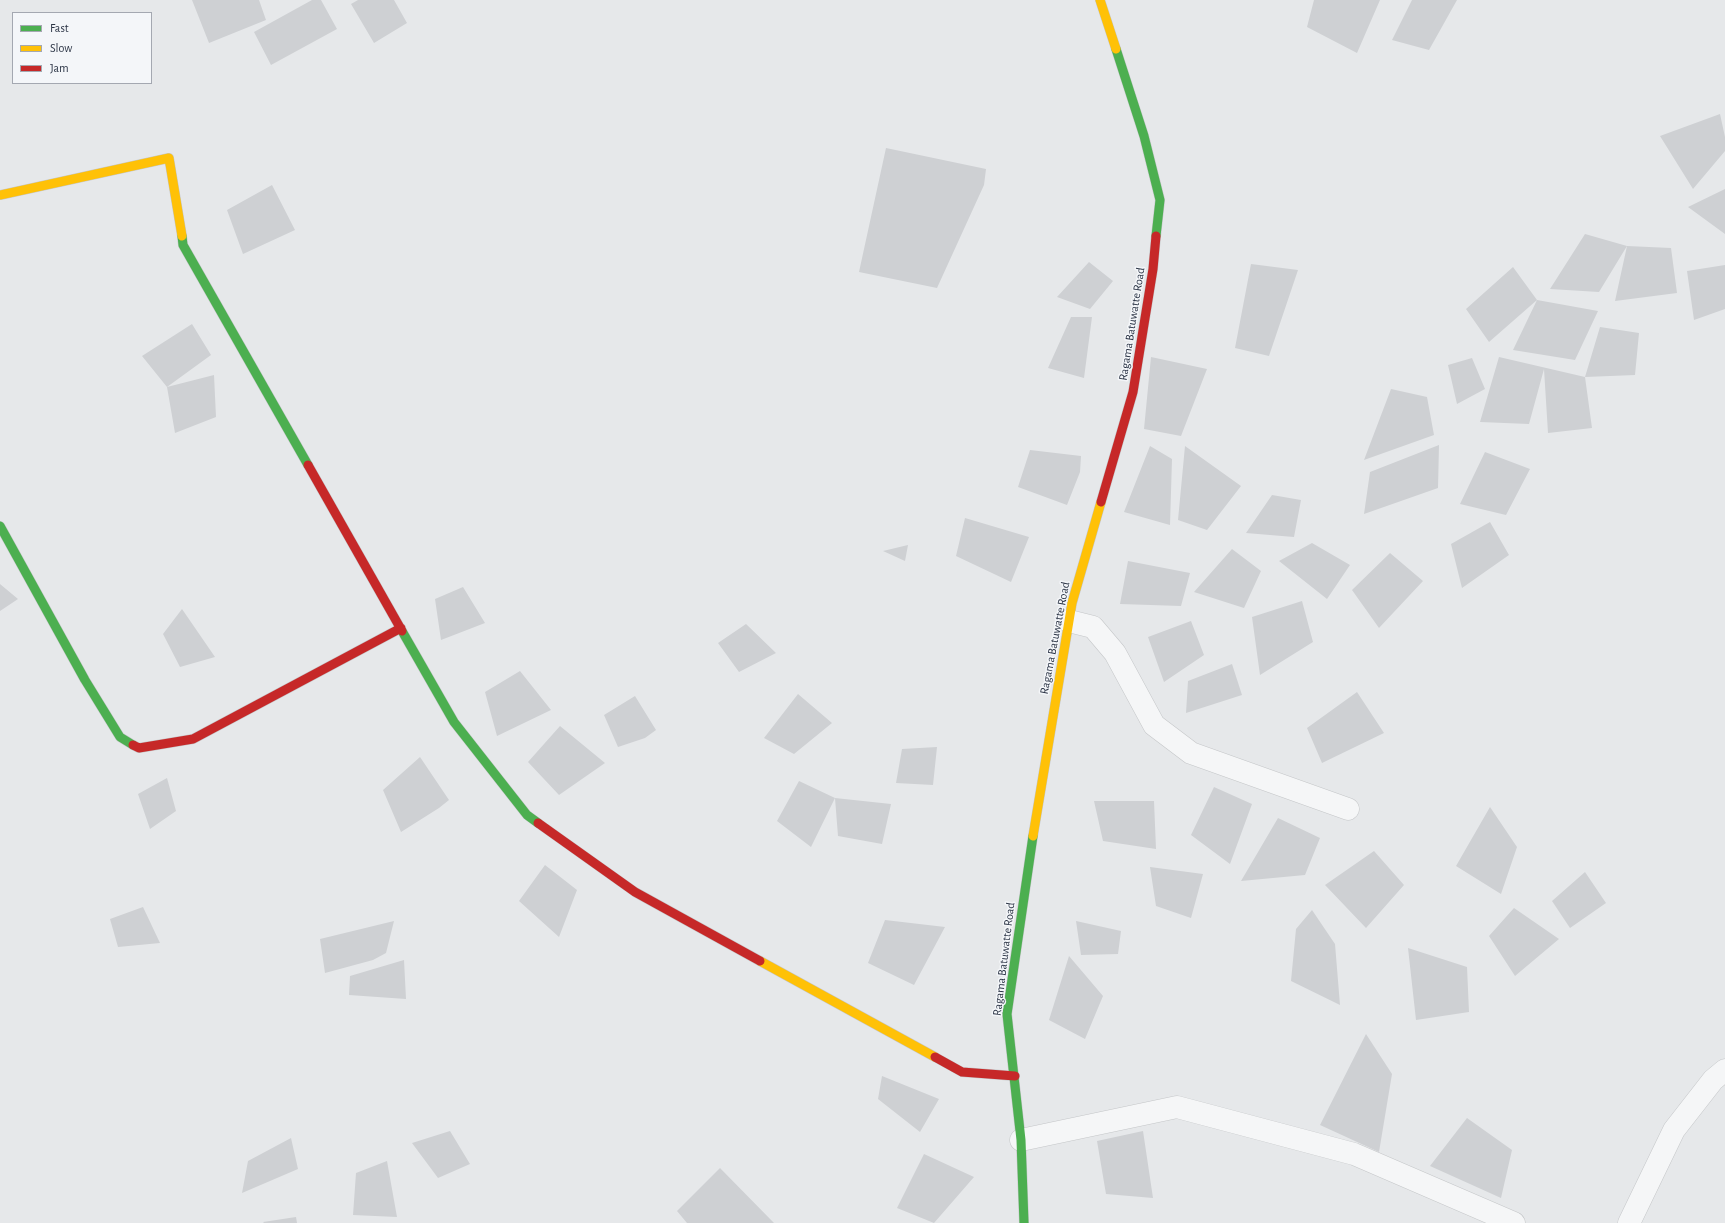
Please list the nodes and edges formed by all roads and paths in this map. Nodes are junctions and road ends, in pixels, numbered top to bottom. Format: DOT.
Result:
graph roads {
  1 [pos="1100,0"];
  2 [pos="0,195"];
  3 [pos="0,526"];
  4 [pos="1069,621"];
  5 [pos="401,628"];
  6 [pos="1348,809"];
  7 [pos="1725,1070"];
  8 [pos="1015,1076"];
  9 [pos="1021,1140"];
  10 [pos="1024,1223"];
  11 [pos="1514,1223"];
  12 [pos="1629,1223"];
  1 -- 4 [label="street, Ragama Batuwatte Road"];
  2 -- 5 [label="street"];
  3 -- 5 [label="street"];
  4 -- 6 [label="street"];
  4 -- 8 [label="street, Ragama Batuwatte Road"];
  5 -- 8 [label="street"];
  7 -- 12 [label="street"];
  8 -- 9 [label="street, Ragama Batuwatte Road"];
  9 -- 10 [label="street, Ragama Batuwatte Road"];
  9 -- 11 [label="street"];
}
